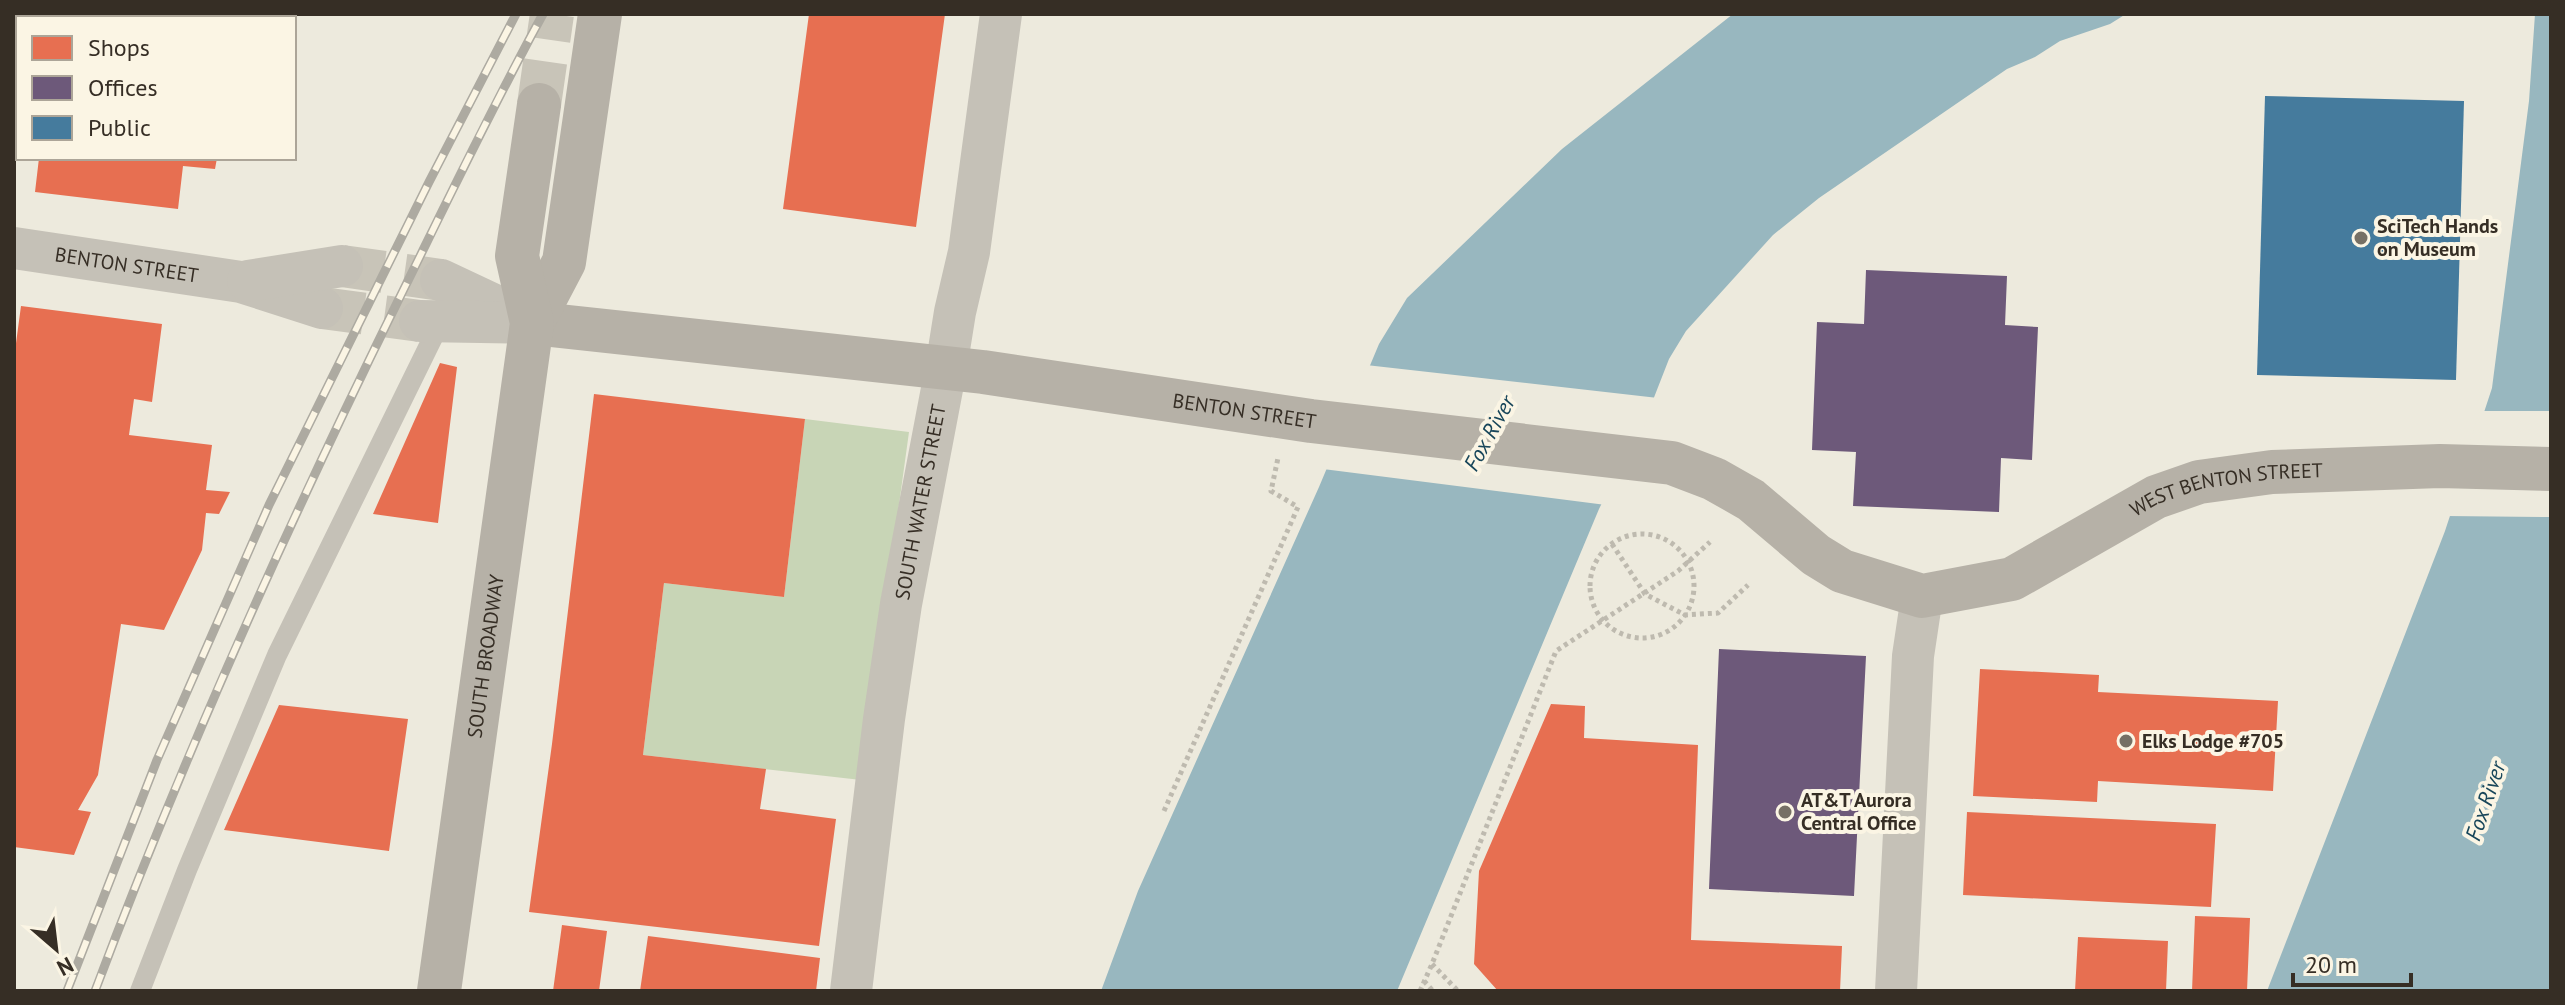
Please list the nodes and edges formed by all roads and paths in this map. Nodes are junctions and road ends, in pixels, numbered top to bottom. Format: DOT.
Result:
graph roads {
  1 [pos="600,14"];
  2 [pos="1001,14"];
  3 [pos="539,105"];
  4 [pos="14,248"];
  5 [pos="342,266"];
  6 [pos="441,280"];
  7 [pos="241,282"];
  8 [pos="322,308"];
  9 [pos="431,321"];
  10 [pos="532,323"];
  11 [pos="946,368"];
  12 [pos="1278,458"];
  13 [pos="2551,469"];
  14 [pos="1710,542"];
  15 [pos="1612,544"];
  16 [pos="1688,563"];
  17 [pos="1748,585"];
  18 [pos="1645,594"];
  19 [pos="1922,596"];
  20 [pos="1685,615"];
  21 [pos="1604,622"];
  22 [pos="1164,811"];
  23 [pos="1432,964"];
  24 [pos="1424,981"];
  25 [pos="140,991"];
  26 [pos="439,991"];
  27 [pos="851,991"];
  28 [pos="1420,991"];
  29 [pos="1433,991"];
  30 [pos="1458,991"];
  31 [pos="1896,991"];
  1 -- 10 [label="street, SOUTH BROADWAY"];
  2 -- 11 [label="street, SOUTH WATER STREET"];
  3 -- 10 [label="street, SOUTH BROADWAY"];
  4 -- 7 [label="street, BENTON STREET"];
  5 -- 7 [label="street"];
  6 -- 10 [label="street"];
  7 -- 8 [label="street"];
  9 -- 10 [label="street"];
  9 -- 25 [label="lane"];
  10 -- 11 [label="street, BENTON STREET"];
  10 -- 26 [label="street, SOUTH BROADWAY"];
  11 -- 19 [label="street, BENTON STREET"];
  11 -- 27 [label="street, SOUTH WATER STREET"];
  12 -- 22 [label="path"];
  13 -- 19 [label="street, WEST BENTON STREET"];
  14 -- 16 [label="path"];
  15 -- 16 [label="path"];
  15 -- 18 [label="path"];
  15 -- 21 [label="path"];
  16 -- 18 [label="path"];
  16 -- 20 [label="path"];
  17 -- 20 [label="path"];
  18 -- 20 [label="path"];
  18 -- 21 [label="path"];
  19 -- 31 [label="street"];
  20 -- 21 [label="path"];
  21 -- 23 [label="path"];
  23 -- 24 [label="path"];
  23 -- 30 [label="path"];
  24 -- 28 [label="path"];
  24 -- 29 [label="path"];
}
